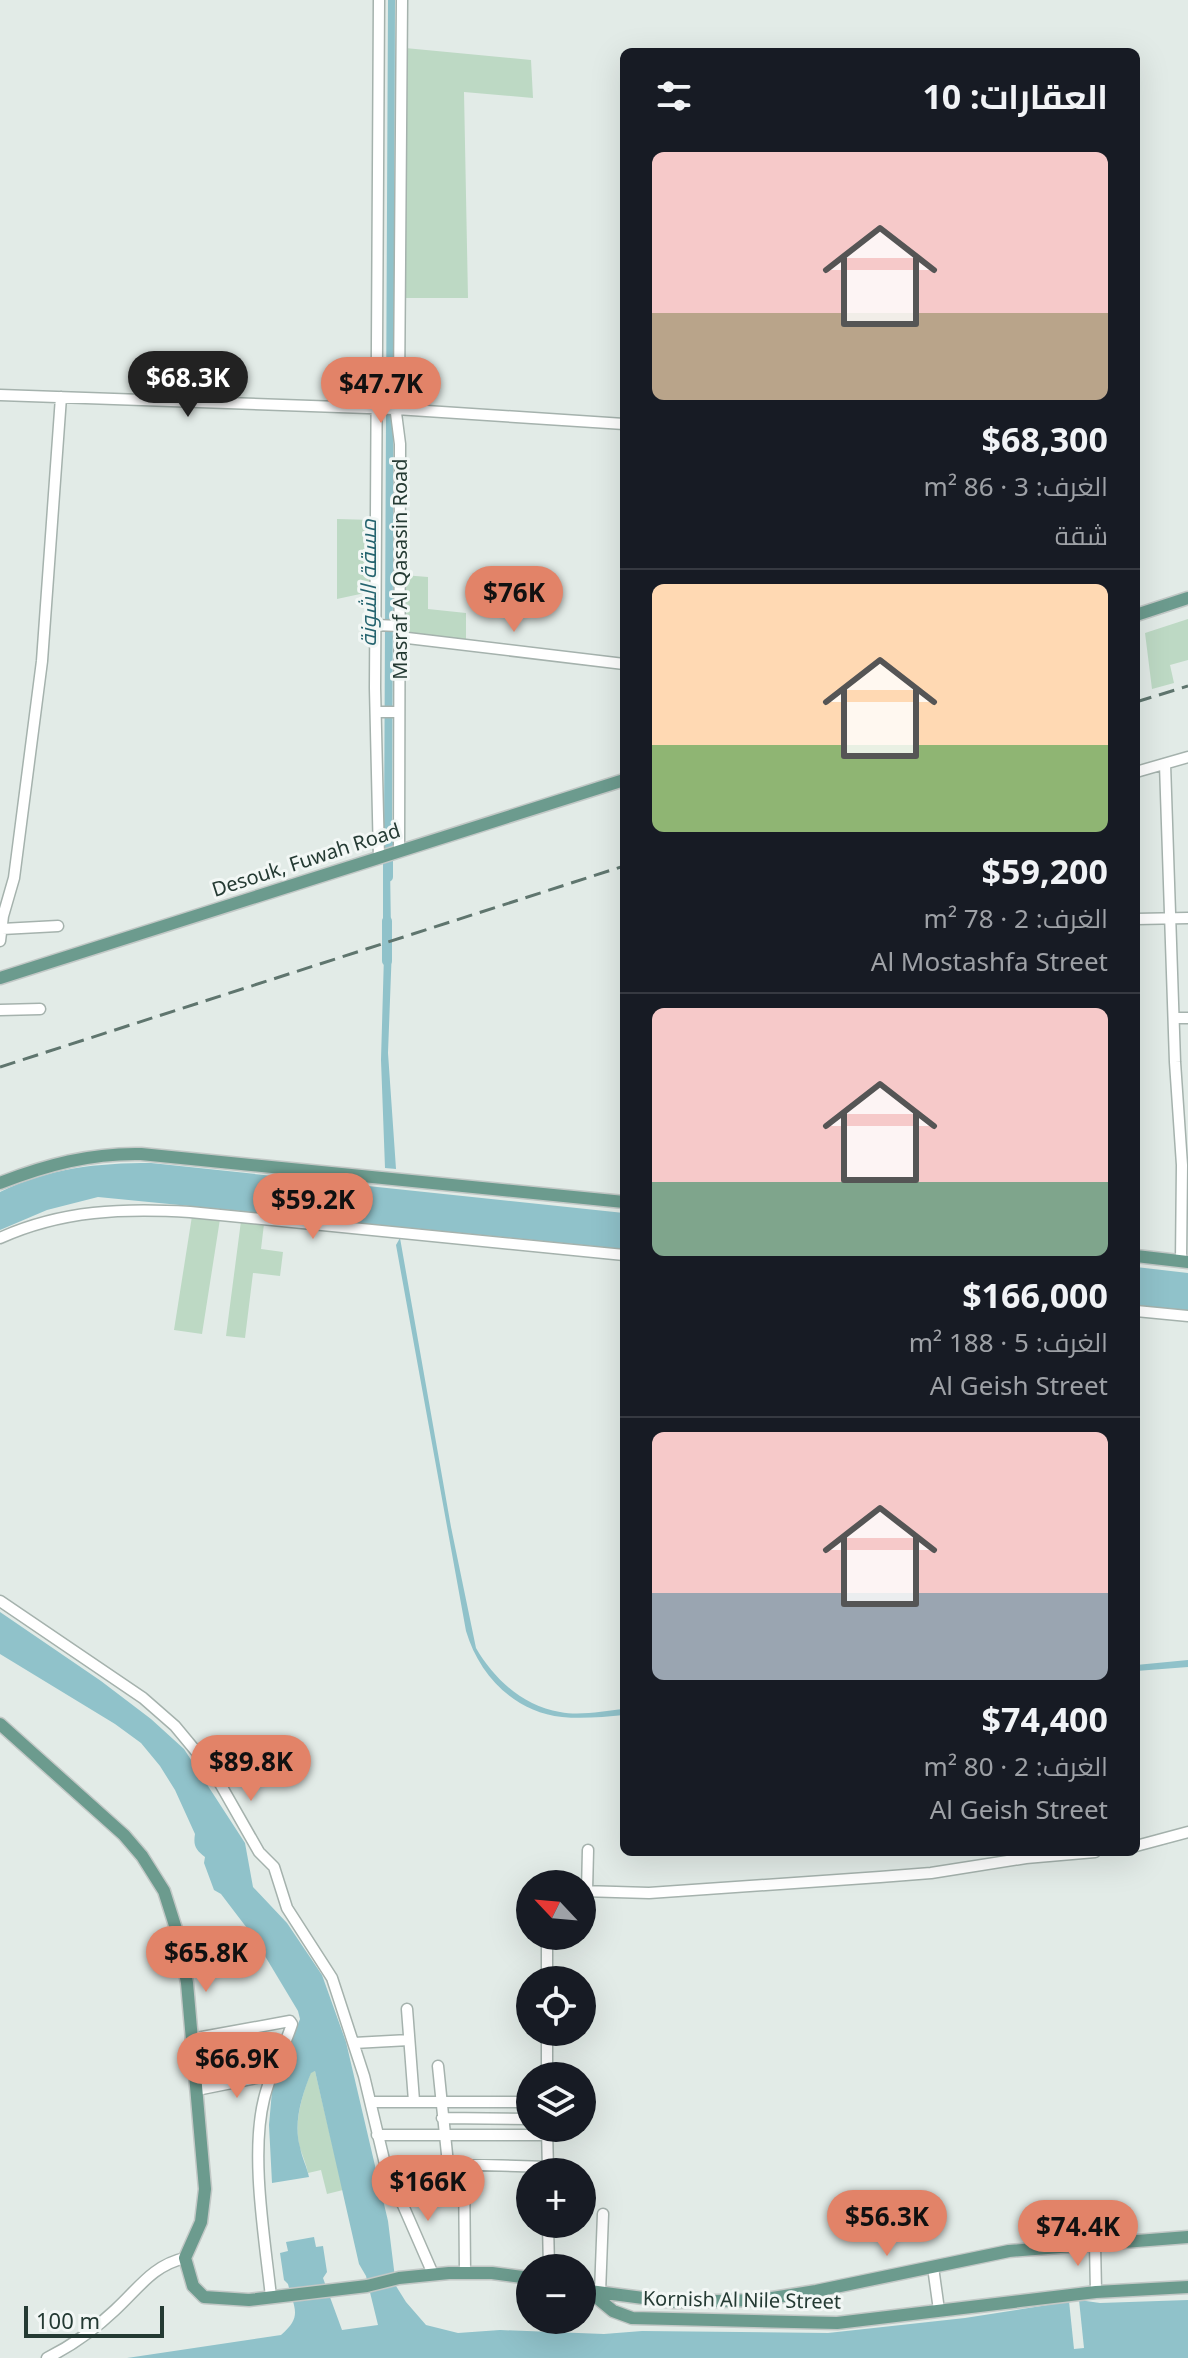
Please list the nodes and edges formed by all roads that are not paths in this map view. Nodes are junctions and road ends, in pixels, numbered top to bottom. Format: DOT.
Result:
graph roads {
  1 [pos="379,0"];
  2 [pos="402,0"];
  3 [pos="0,395"];
  4 [pos="61,397"];
  5 [pos="376,409"];
  6 [pos="396,409"];
  7 [pos="620,424"];
  8 [pos="1188,598"];
  9 [pos="1140,614"];
  10 [pos="376,625"];
  11 [pos="399,632"];
  12 [pos="620,663"];
  13 [pos="376,712"];
  14 [pos="399,712"];
  15 [pos="1188,757"];
  16 [pos="1165,764"];
  17 [pos="1140,771"];
  18 [pos="620,781"];
  19 [pos="399,851"];
  20 [pos="379,858"];
  21 [pos="1188,918"];
  22 [pos="1140,919"];
  23 [pos="1171,919"];
  24 [pos="58,926"];
  25 [pos="1,935"];
  26 [pos="0,978"];
  27 [pos="40,1009"];
  28 [pos="0,1010"];
  29 [pos="1174,1018"];
  30 [pos="1188,1018"];
  31 [pos="1184,1107"];
  32 [pos="0,1183"];
  33 [pos="620,1202"];
  34 [pos="0,1238"];
  35 [pos="620,1255"];
  36 [pos="1140,1256"];
  37 [pos="1185,1261"];
  38 [pos="1140,1311"];
  39 [pos="1188,1316"];
  40 [pos="0,1601"];
  41 [pos="0,1724"];
  42 [pos="1188,1832"];
  43 [pos="1140,1845"];
  44 [pos="588,1850"];
  45 [pos="1049,1856"];
  46 [pos="587,1870"];
  47 [pos="596,1891"];
  48 [pos="407,2009"];
  49 [pos="232,2034"];
  50 [pos="191,2039"];
  51 [pos="409,2040"];
  52 [pos="354,2043"];
  53 [pos="279,2056"];
  54 [pos="237,2063"];
  55 [pos="438,2066"];
  56 [pos="194,2071"];
  57 [pos="271,2075"];
  58 [pos="197,2090"];
  59 [pos="414,2101"];
  60 [pos="440,2101"];
  61 [pos="372,2102"];
  62 [pos="516,2102"];
  63 [pos="442,2118"];
  64 [pos="516,2119"];
  65 [pos="516,2131"];
  66 [pos="444,2134"];
  67 [pos="377,2135"];
  68 [pos="385,2164"];
  69 [pos="448,2164"];
  70 [pos="464,2164"];
  71 [pos="516,2168"];
  72 [pos="603,2214"];
  73 [pos="1188,2237"];
  74 [pos="1095,2244"];
  75 [pos="185,2258"];
  76 [pos="596,2260"];
  77 [pos="933,2267"];
  78 [pos="465,2272"];
  79 [pos="433,2274"];
  80 [pos="516,2277"];
  81 [pos="1188,2287"];
  82 [pos="1096,2292"];
  83 [pos="596,2293"];
  84 [pos="596,2296"];
  85 [pos="275,2297"];
  86 [pos="939,2310"];
  87 [pos="47,2358"];
  1 -- 5 [label="street"];
  2 -- 6 [label="street, Masraf Al Qasasin Road"];
  3 -- 4 [label="street"];
  4 -- 5 [label="street"];
  4 -- 25 [label="street"];
  5 -- 6 [label="street"];
  5 -- 10 [label="street"];
  6 -- 7 [label="street"];
  6 -- 11 [label="street, Masraf Al Qasasin Road"];
  8 -- 9 [label="main road"];
  10 -- 11 [label="street"];
  10 -- 13 [label="street"];
  11 -- 12 [label="street"];
  11 -- 14 [label="street, Masraf Al Qasasin Road"];
  13 -- 14 [label="street"];
  13 -- 20 [label="street"];
  14 -- 19 [label="street, Masraf Al Qasasin Road"];
  15 -- 16 [label="street"];
  16 -- 17 [label="street"];
  16 -- 23 [label="street"];
  18 -- 19 [label="main road, Desouk, Fuwah Road"];
  19 -- 20 [label="main road, Desouk, Fuwah Road"];
  20 -- 26 [label="main road, Desouk, Fuwah Road"];
  21 -- 23 [label="street"];
  22 -- 23 [label="street"];
  23 -- 29 [label="street"];
  24 -- 25 [label="street"];
  27 -- 28 [label="street"];
  29 -- 30 [label="street"];
  29 -- 31 [label="street"];
  31 -- 37 [label="street"];
  32 -- 33 [label="main road"];
  34 -- 35 [label="street"];
  36 -- 37 [label="main road"];
  38 -- 39 [label="street"];
  40 -- 52 [label="street"];
  41 -- 50 [label="main road"];
  42 -- 43 [label="street"];
  44 -- 46 [label="street"];
  45 -- 47 [label="street"];
  48 -- 51 [label="street"];
  49 -- 50 [label="street"];
  49 -- 53 [label="street"];
  49 -- 54 [label="street"];
  50 -- 56 [label="main road"];
  51 -- 52 [label="street"];
  51 -- 59 [label="street"];
  52 -- 61 [label="street"];
  53 -- 54 [label="street"];
  53 -- 57 [label="street"];
  54 -- 56 [label="street"];
  55 -- 60 [label="street"];
  56 -- 58 [label="main road"];
  57 -- 58 [label="street"];
  57 -- 85 [label="street"];
  58 -- 75 [label="main road"];
  59 -- 60 [label="street"];
  59 -- 61 [label="street"];
  60 -- 62 [label="street"];
  60 -- 63 [label="street"];
  61 -- 67 [label="street"];
  63 -- 64 [label="street"];
  63 -- 66 [label="street"];
  65 -- 66 [label="street"];
  66 -- 67 [label="street"];
  66 -- 69 [label="street"];
  67 -- 68 [label="street"];
  68 -- 69 [label="street"];
  68 -- 79 [label="street"];
  69 -- 70 [label="street"];
  70 -- 71 [label="street"];
  70 -- 78 [label="street"];
  72 -- 76 [label="street"];
  73 -- 74 [label="main road"];
  74 -- 77 [label="main road"];
  74 -- 82 [label="street"];
  75 -- 85 [label="main road"];
  75 -- 87 [label="street"];
  77 -- 83 [label="main road"];
  77 -- 86 [label="street"];
  78 -- 79 [label="main road"];
  78 -- 80 [label="main road"];
  79 -- 85 [label="main road"];
  81 -- 82 [label="main road, Kornish Al Nile Street"];
  82 -- 86 [label="main road, Kornish Al Nile Street"];
  84 -- 86 [label="main road, Kornish Al Nile Street"];
}
